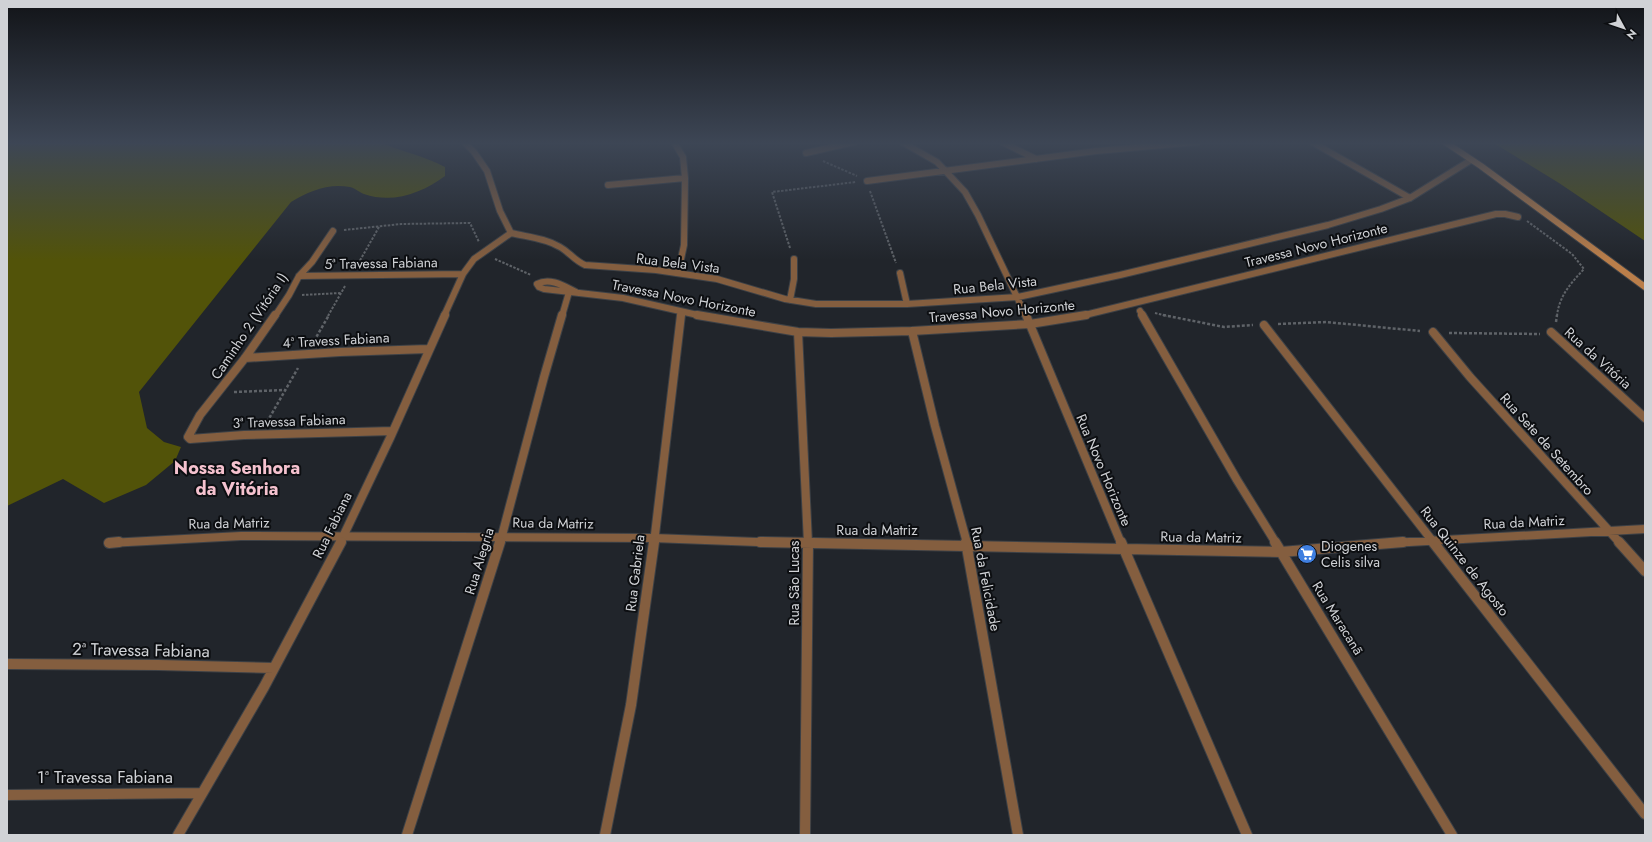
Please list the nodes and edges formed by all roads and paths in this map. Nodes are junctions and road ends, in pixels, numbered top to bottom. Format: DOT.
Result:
graph roads {
  1 [pos="490,181"];
  2 [pos="649,181"];
  3 [pos="685,181"];
  4 [pos="863,181"];
  5 [pos="866,181"];
  6 [pos="955,181"];
  7 [pos="1381,181"];
  8 [pos="1437,181"];
  9 [pos="1502,181"];
  10 [pos="608,185"];
  11 [pos="1410,198"];
  12 [pos="1518,217"];
  13 [pos="379,227"];
  14 [pos="333,231"];
  15 [pos="510,233"];
  16 [pos="483,252"];
  17 [pos="794,259"];
  18 [pos="678,273"];
  19 [pos="900,273"];
  20 [pos="463,274"];
  21 [pos="352,275"];
  22 [pos="299,276"];
  23 [pos="543,281"];
  24 [pos="1645,287"];
  25 [pos="572,292"];
  26 [pos="341,293"];
  27 [pos="289,296"];
  28 [pos="1018,297"];
  29 [pos="790,300"];
  30 [pos="907,304"];
  31 [pos="681,312"];
  32 [pos="1140,312"];
  33 [pos="1030,324"];
  34 [pos="1264,325"];
  35 [pos="912,331"];
  36 [pos="798,332"];
  37 [pos="1433,332"];
  38 [pos="1551,332"];
  39 [pos="313,342"];
  40 [pos="428,349"];
  41 [pos="245,358"];
  42 [pos="299,366"];
  43 [pos="286,390"];
  44 [pos="218,393"];
  45 [pos="1645,418"];
  46 [pos="393,431"];
  47 [pos="260,435"];
  48 [pos="188,436"];
  49 [pos="1645,529"];
  50 [pos="1610,532"];
  51 [pos="343,536"];
  52 [pos="502,537"];
  53 [pos="653,538"];
  54 [pos="1430,540"];
  55 [pos="109,543"];
  56 [pos="808,544"];
  57 [pos="967,545"];
  58 [pos="1124,550"];
  59 [pos="1281,552"];
  60 [pos="1645,570"];
  61 [pos="7,664"];
  62 [pos="274,668"];
  63 [pos="7,794"];
  64 [pos="202,794"];
  65 [pos="1645,814"];
  66 [pos="178,835"];
  67 [pos="407,835"];
  68 [pos="605,835"];
  69 [pos="805,835"];
  70 [pos="1018,835"];
  71 [pos="1247,835"];
  72 [pos="1452,835"];
  1 -- 15 [label="street"];
  2 -- 10 [label="street"];
  3 -- 18 [label="street"];
  4 -- 17 [label="path"];
  5 -- 19 [label="path"];
  6 -- 28 [label="street, Rua Novo Horizonte"];
  7 -- 11 [label="street"];
  8 -- 11 [label="street, Rua Bela Vista"];
  9 -- 24 [label="main road"];
  11 -- 28 [label="street, Rua Bela Vista"];
  12 -- 33 [label="street, Travessa Novo Horizonte"];
  12 -- 38 [label="path"];
  13 -- 14 [label="path"];
  13 -- 16 [label="path"];
  13 -- 21 [label="path"];
  14 -- 22 [label="street, Caminho 2 (Vitória I)"];
  15 -- 16 [label="street, Rua Fabiana"];
  15 -- 18 [label="street, Rua Bela Vista"];
  16 -- 20 [label="street, Rua Fabiana"];
  16 -- 23 [label="path"];
  17 -- 29 [label="street"];
  18 -- 29 [label="street, Rua Bela Vista"];
  19 -- 30 [label="street"];
  20 -- 21 [label="street, 5ª Travessa Fabiana"];
  20 -- 40 [label="street, Rua Fabiana"];
  21 -- 22 [label="street, 5ª Travessa Fabiana"];
  21 -- 26 [label="path"];
  22 -- 27 [label="street, Caminho 2 (Vitória I)"];
  23 -- 25 [label="street, Travessa Novo Horizonte"];
  25 -- 31 [label="street, Travessa Novo Horizonte"];
  25 -- 52 [label="street, Rua Alegria"];
  26 -- 27 [label="path"];
  26 -- 39 [label="path"];
  27 -- 41 [label="street, Caminho 2 (Vitória I)"];
  28 -- 30 [label="street, Rua Bela Vista"];
  28 -- 33 [label="street, Rua Novo Horizonte"];
  29 -- 30 [label="street, Rua Bela Vista"];
  31 -- 36 [label="street, Travessa Novo Horizonte"];
  31 -- 53 [label="street, Rua Gabriela"];
  32 -- 34 [label="path"];
  32 -- 59 [label="street, Rua Maracanã"];
  33 -- 35 [label="street, Travessa Novo Horizonte"];
  33 -- 58 [label="street, Rua Novo Horizonte"];
  34 -- 37 [label="path"];
  34 -- 54 [label="street, Rua Quinze de Agosto"];
  35 -- 36 [label="street, Travessa Novo Horizonte"];
  35 -- 57 [label="street, Rua da Felicidade"];
  36 -- 56 [label="street, Rua São Lucas"];
  37 -- 38 [label="path"];
  37 -- 50 [label="street, Rua Sete de Setembro"];
  38 -- 45 [label="street, Rua da Vitória"];
  40 -- 41 [label="street, 4ª Travess Fabiana"];
  40 -- 46 [label="street, Rua Fabiana"];
  41 -- 44 [label="street, Caminho 2 (Vitória I)"];
  42 -- 43 [label="path"];
  43 -- 44 [label="path"];
  43 -- 47 [label="path"];
  44 -- 48 [label="street, Caminho 2 (Vitória I)"];
  46 -- 47 [label="street, 3ª Travessa Fabiana"];
  46 -- 51 [label="street, Rua Fabiana"];
  47 -- 48 [label="street, 3ª Travessa Fabiana"];
  49 -- 50 [label="street, Rua da Matriz"];
  50 -- 54 [label="street, Rua da Matriz"];
  50 -- 60 [label="street, Rua Sete de Setembro"];
  51 -- 52 [label="street, Rua da Matriz"];
  51 -- 55 [label="street, Rua da Matriz"];
  51 -- 62 [label="street, Rua Fabiana"];
  52 -- 53 [label="street, Rua da Matriz"];
  52 -- 67 [label="street, Rua Alegria"];
  53 -- 56 [label="street, Rua da Matriz"];
  53 -- 68 [label="street, Rua Gabriela"];
  54 -- 59 [label="street, Rua da Matriz"];
  54 -- 65 [label="street, Rua Quinze de Agosto"];
  56 -- 57 [label="street, Rua da Matriz"];
  56 -- 69 [label="street, Rua São Lucas"];
  57 -- 58 [label="street, Rua da Matriz"];
  57 -- 70 [label="street, Rua da Felicidade"];
  58 -- 59 [label="street, Rua da Matriz"];
  58 -- 71 [label="street, Rua Novo Horizonte"];
  59 -- 72 [label="street, Rua Maracanã"];
  61 -- 62 [label="street, 2ª Travessa Fabiana"];
  62 -- 64 [label="street, Rua Fabiana"];
  63 -- 64 [label="street, 1ª Travessa Fabiana"];
  64 -- 66 [label="street, Rua Fabiana"];
}
